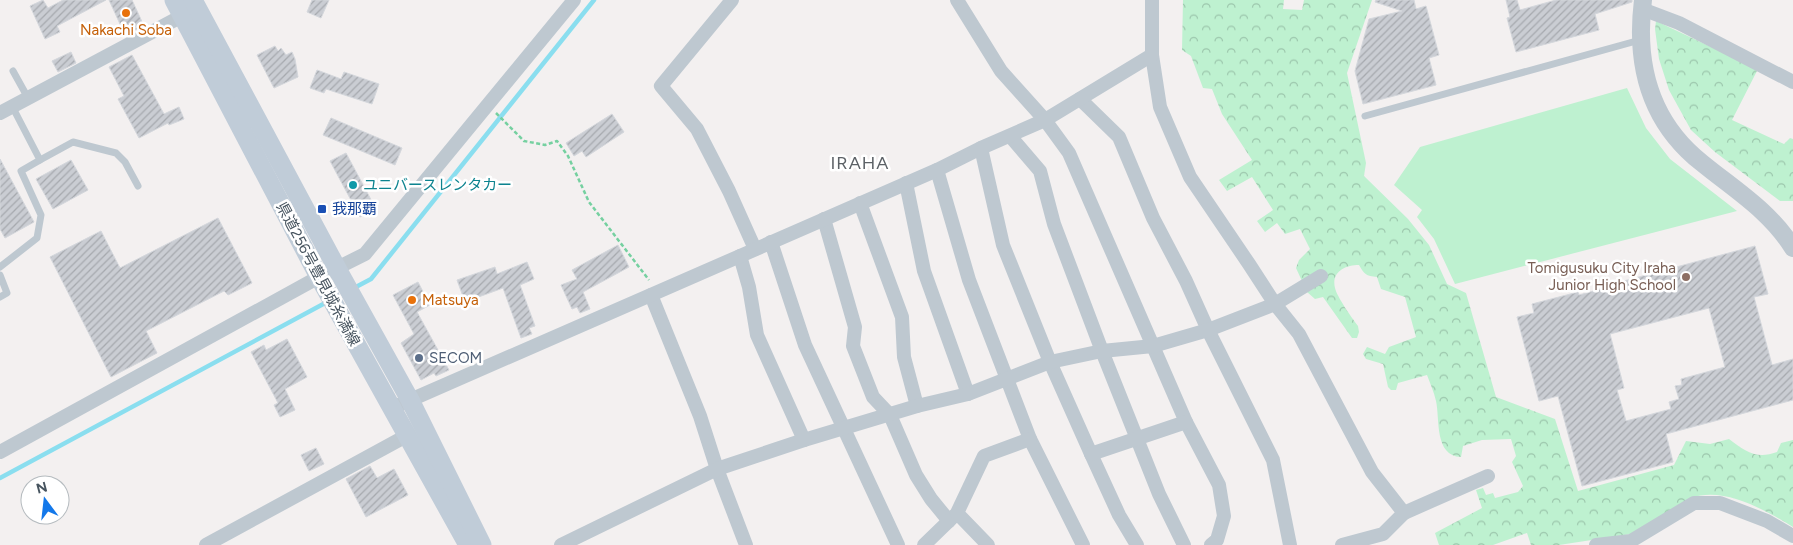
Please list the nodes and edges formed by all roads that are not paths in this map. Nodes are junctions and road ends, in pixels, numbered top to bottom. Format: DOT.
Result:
graph roads {
  1 [pos="193,0"];
  2 [pos="574,0"];
  3 [pos="732,0"];
  4 [pos="957,0"];
  5 [pos="1152,0"];
  6 [pos="1643,5"];
  7 [pos="178,8"];
  8 [pos="1640,40"];
  9 [pos="1152,55"];
  10 [pos="13,71"];
  11 [pos="1793,82"];
  12 [pos="28,98"];
  13 [pos="1080,99"];
  14 [pos="6,109"];
  15 [pos="1365,116"];
  16 [pos="1046,120"];
  17 [pos="1010,136"];
  18 [pos="982,148"];
  19 [pos="40,160"];
  20 [pos="937,170"];
  21 [pos="906,183"];
  22 [pos="138,186"];
  23 [pos="860,203"];
  24 [pos="824,219"];
  25 [pos="771,242"];
  26 [pos="1793,248"];
  27 [pos="755,249"];
  28 [pos="740,256"];
  29 [pos="0,267"];
  30 [pos="339,271"];
  31 [pos="0,275"];
  32 [pos="1321,276"];
  33 [pos="321,280"];
  34 [pos="654,293"];
  35 [pos="0,297"];
  36 [pos="1275,304"];
  37 [pos="1208,330"];
  38 [pos="1153,346"];
  39 [pos="1102,351"];
  40 [pos="1050,362"];
  41 [pos="1007,378"];
  42 [pos="968,394"];
  43 [pos="410,400"];
  44 [pos="917,406"];
  45 [pos="392,408"];
  46 [pos="890,415"];
  47 [pos="1186,422"];
  48 [pos="844,429"];
  49 [pos="408,435"];
  50 [pos="1137,438"];
  51 [pos="1030,439"];
  52 [pos="804,440"];
  53 [pos="0,452"];
  54 [pos="1091,454"];
  55 [pos="716,469"];
  56 [pos="1488,476"];
  57 [pos="1404,513"];
  58 [pos="953,517"];
  59 [pos="1793,536"];
  60 [pos="206,545"];
  61 [pos="468,545"];
  62 [pos="482,545"];
  63 [pos="561,545"];
  64 [pos="746,545"];
  65 [pos="898,545"];
  66 [pos="924,545"];
  67 [pos="988,545"];
  68 [pos="1083,545"];
  69 [pos="1137,545"];
  70 [pos="1184,545"];
  71 [pos="1211,545"];
  72 [pos="1290,545"];
  73 [pos="1342,545"];
  74 [pos="1596,545"];
  1 -- 30 [label="main road, 県道256号豊見城糸満線"];
  2 -- 30 [label="street"];
  3 -- 27 [label="street"];
  4 -- 16 [label="street"];
  5 -- 9 [label="street"];
  6 -- 8 [label="street"];
  6 -- 11 [label="street"];
  7 -- 12 [label="street"];
  7 -- 33 [label="main road, 県道256号豊見城糸満線"];
  8 -- 15 [label="lane"];
  8 -- 26 [label="street"];
  9 -- 13 [label="street"];
  9 -- 36 [label="street"];
  10 -- 12 [label="lane"];
  12 -- 14 [label="street"];
  13 -- 16 [label="street"];
  13 -- 37 [label="street"];
  14 -- 19 [label="lane"];
  16 -- 17 [label="street"];
  16 -- 38 [label="street"];
  17 -- 18 [label="street"];
  17 -- 39 [label="street"];
  18 -- 20 [label="street"];
  18 -- 40 [label="street"];
  19 -- 22 [label="lane"];
  19 -- 29 [label="lane"];
  20 -- 21 [label="street"];
  20 -- 41 [label="street"];
  21 -- 23 [label="street"];
  21 -- 42 [label="street"];
  23 -- 24 [label="street"];
  23 -- 44 [label="street"];
  24 -- 25 [label="street"];
  24 -- 46 [label="street"];
  25 -- 27 [label="street"];
  25 -- 48 [label="street"];
  27 -- 28 [label="street"];
  28 -- 34 [label="street"];
  28 -- 52 [label="street"];
  30 -- 33 [label="street"];
  30 -- 43 [label="main road, 県道256号豊見城糸満線"];
  31 -- 35 [label="lane"];
  32 -- 36 [label="street"];
  33 -- 45 [label="main road, 県道256号豊見城糸満線"];
  33 -- 53 [label="street"];
  34 -- 43 [label="street"];
  34 -- 55 [label="street"];
  36 -- 37 [label="street"];
  36 -- 57 [label="street"];
  37 -- 38 [label="street"];
  37 -- 72 [label="street"];
  38 -- 39 [label="street"];
  38 -- 47 [label="street"];
  39 -- 40 [label="street"];
  39 -- 50 [label="street"];
  40 -- 41 [label="street"];
  40 -- 54 [label="street"];
  41 -- 42 [label="street"];
  41 -- 51 [label="street"];
  42 -- 44 [label="street"];
  43 -- 45 [label="street"];
  43 -- 62 [label="main road, 県道256号豊見城糸満線"];
  44 -- 46 [label="street"];
  45 -- 49 [label="main road, 県道256号豊見城糸満線"];
  46 -- 48 [label="street"];
  46 -- 58 [label="street"];
  47 -- 50 [label="street"];
  47 -- 71 [label="street"];
  48 -- 52 [label="street"];
  48 -- 65 [label="street"];
  49 -- 60 [label="street"];
  49 -- 61 [label="main road, 県道256号豊見城糸満線"];
  50 -- 54 [label="street"];
  50 -- 70 [label="street"];
  51 -- 58 [label="street"];
  51 -- 68 [label="street"];
  52 -- 55 [label="street"];
  54 -- 69 [label="street"];
  55 -- 63 [label="street"];
  55 -- 64 [label="street"];
  56 -- 57 [label="street"];
  57 -- 73 [label="street"];
  58 -- 66 [label="street"];
  58 -- 67 [label="street"];
  59 -- 74 [label="street"];
}
